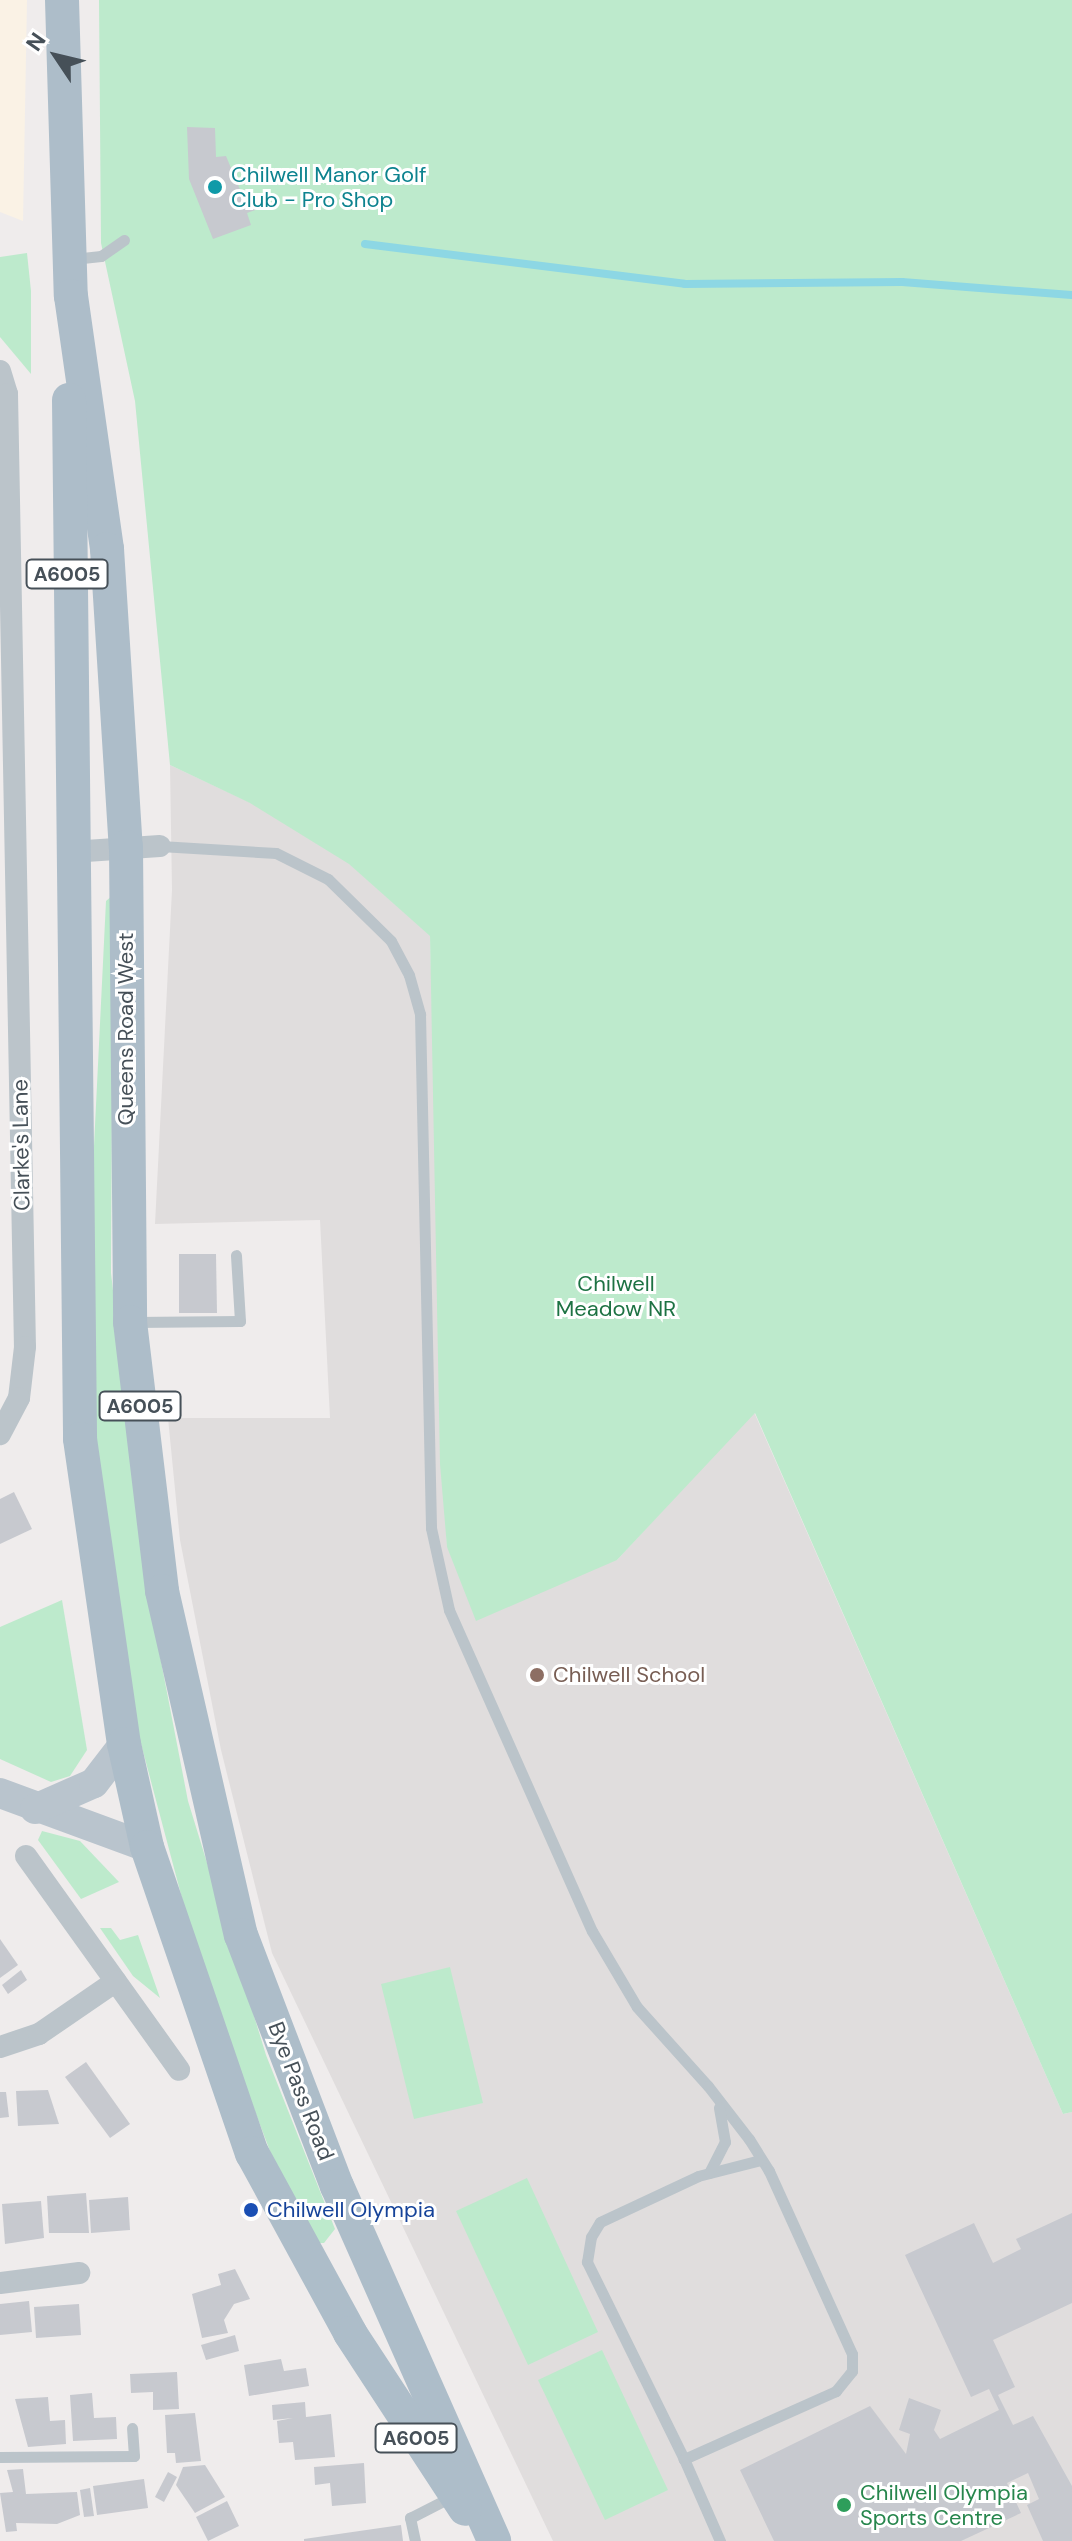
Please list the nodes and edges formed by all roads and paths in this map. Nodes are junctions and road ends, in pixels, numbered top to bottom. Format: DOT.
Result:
graph roads {
  1 [pos="62,0"];
  2 [pos="124,240"];
  3 [pos="68,260"];
  4 [pos="71,296"];
  5 [pos="0,371"];
  6 [pos="160,846"];
  7 [pos="126,847"];
  8 [pos="71,852"];
  9 [pos="236,1255"];
  10 [pos="130,1322"];
  11 [pos="0,1434"];
  12 [pos="124,1744"];
  13 [pos="195,1761"];
  14 [pos="0,1793"];
  15 [pos="35,1809"];
  16 [pos="147,1847"];
  17 [pos="26,1856"];
  18 [pos="116,1981"];
  19 [pos="0,2047"];
  20 [pos="179,2070"];
  21 [pos="708,2086"];
  22 [pos="761,2160"];
  23 [pos="709,2173"];
  24 [pos="79,2273"];
  25 [pos="0,2283"];
  26 [pos="132,2428"];
  27 [pos="0,2457"];
  28 [pos="684,2459"];
  29 [pos="455,2495"];
  30 [pos="415,2541"];
  31 [pos="487,2541"];
  32 [pos="494,2541"];
  33 [pos="720,2541"];
  1 -- 3 [label="main road, Queens Road West / A6005"];
  2 -- 3 [label="lane"];
  3 -- 4 [label="main road, Queens Road West / A6005"];
  4 -- 7 [label="main road, Queens Road West / A6005"];
  4 -- 8 [label="main road, Queens Road West / A6005"];
  5 -- 11 [label="street, Clarke's Lane"];
  6 -- 7 [label="street"];
  6 -- 21 [label="lane"];
  7 -- 8 [label="street"];
  7 -- 10 [label="main road, Queens Road West / A6005"];
  8 -- 12 [label="main road, Queens Road West / A6005"];
  9 -- 10 [label="lane"];
  10 -- 13 [label="main road, Queens Road West / A6005"];
  12 -- 15 [label="main road"];
  12 -- 16 [label="main road, A6005"];
  13 -- 32 [label="main road, Bye Pass Road / A6005"];
  14 -- 15 [label="main road"];
  15 -- 16 [label="main road"];
  16 -- 29 [label="main road, A6005"];
  17 -- 18 [label="street"];
  18 -- 19 [label="street"];
  18 -- 20 [label="street"];
  21 -- 22 [label="lane"];
  21 -- 23 [label="lane"];
  22 -- 23 [label="lane"];
  22 -- 28 [label="lane"];
  23 -- 28 [label="lane"];
  24 -- 25 [label="street"];
  26 -- 27 [label="lane"];
  28 -- 33 [label="lane"];
  29 -- 30 [label="lane"];
  29 -- 31 [label="main road, A6005"];
}
